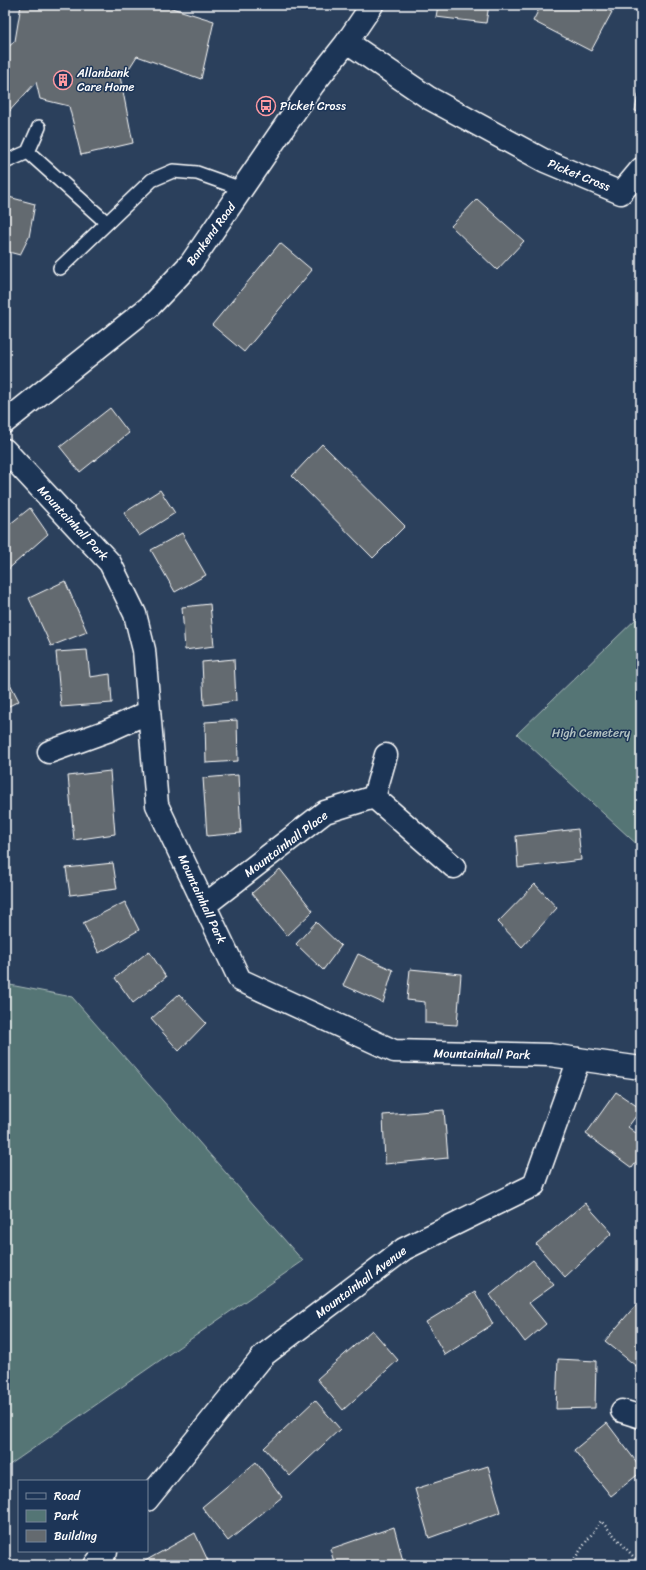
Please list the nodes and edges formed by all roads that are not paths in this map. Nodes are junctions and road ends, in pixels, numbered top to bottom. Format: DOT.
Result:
graph roads {
  1 [pos="372,5"];
  2 [pos="347,42"];
  3 [pos="39,127"];
  4 [pos="28,152"];
  5 [pos="5,162"];
  6 [pos="641,169"];
  7 [pos="242,189"];
  8 [pos="107,223"];
  9 [pos="60,268"];
  10 [pos="5,422"];
  11 [pos="5,450"];
  12 [pos="149,712"];
  13 [pos="48,752"];
  14 [pos="386,755"];
  15 [pos="374,797"];
  16 [pos="454,867"];
  17 [pos="205,905"];
  18 [pos="578,1059"];
  19 [pos="641,1068"];
  20 [pos="148,1499"];
  21 [pos="105,1552"];
  22 [pos="95,1565"];
  1 -- 2 [label="street, Bankend Road"];
  2 -- 6 [label="street, Picket Cross"];
  2 -- 7 [label="street, Bankend Road"];
  3 -- 4 [label="lane"];
  4 -- 5 [label="lane"];
  4 -- 8 [label="lane"];
  7 -- 8 [label="lane"];
  7 -- 10 [label="street, Bankend Road"];
  8 -- 9 [label="lane"];
  11 -- 12 [label="street, Mountainhall Park"];
  12 -- 13 [label="street"];
  12 -- 17 [label="street, Mountainhall Park"];
  14 -- 15 [label="street"];
  15 -- 16 [label="street"];
  15 -- 17 [label="street, Mountainhall Place"];
  17 -- 18 [label="street, Mountainhall Park"];
  18 -- 19 [label="street, Mountainhall Park"];
  18 -- 20 [label="street, Mountainhall Avenue"];
  21 -- 22 [label="street"];
}
